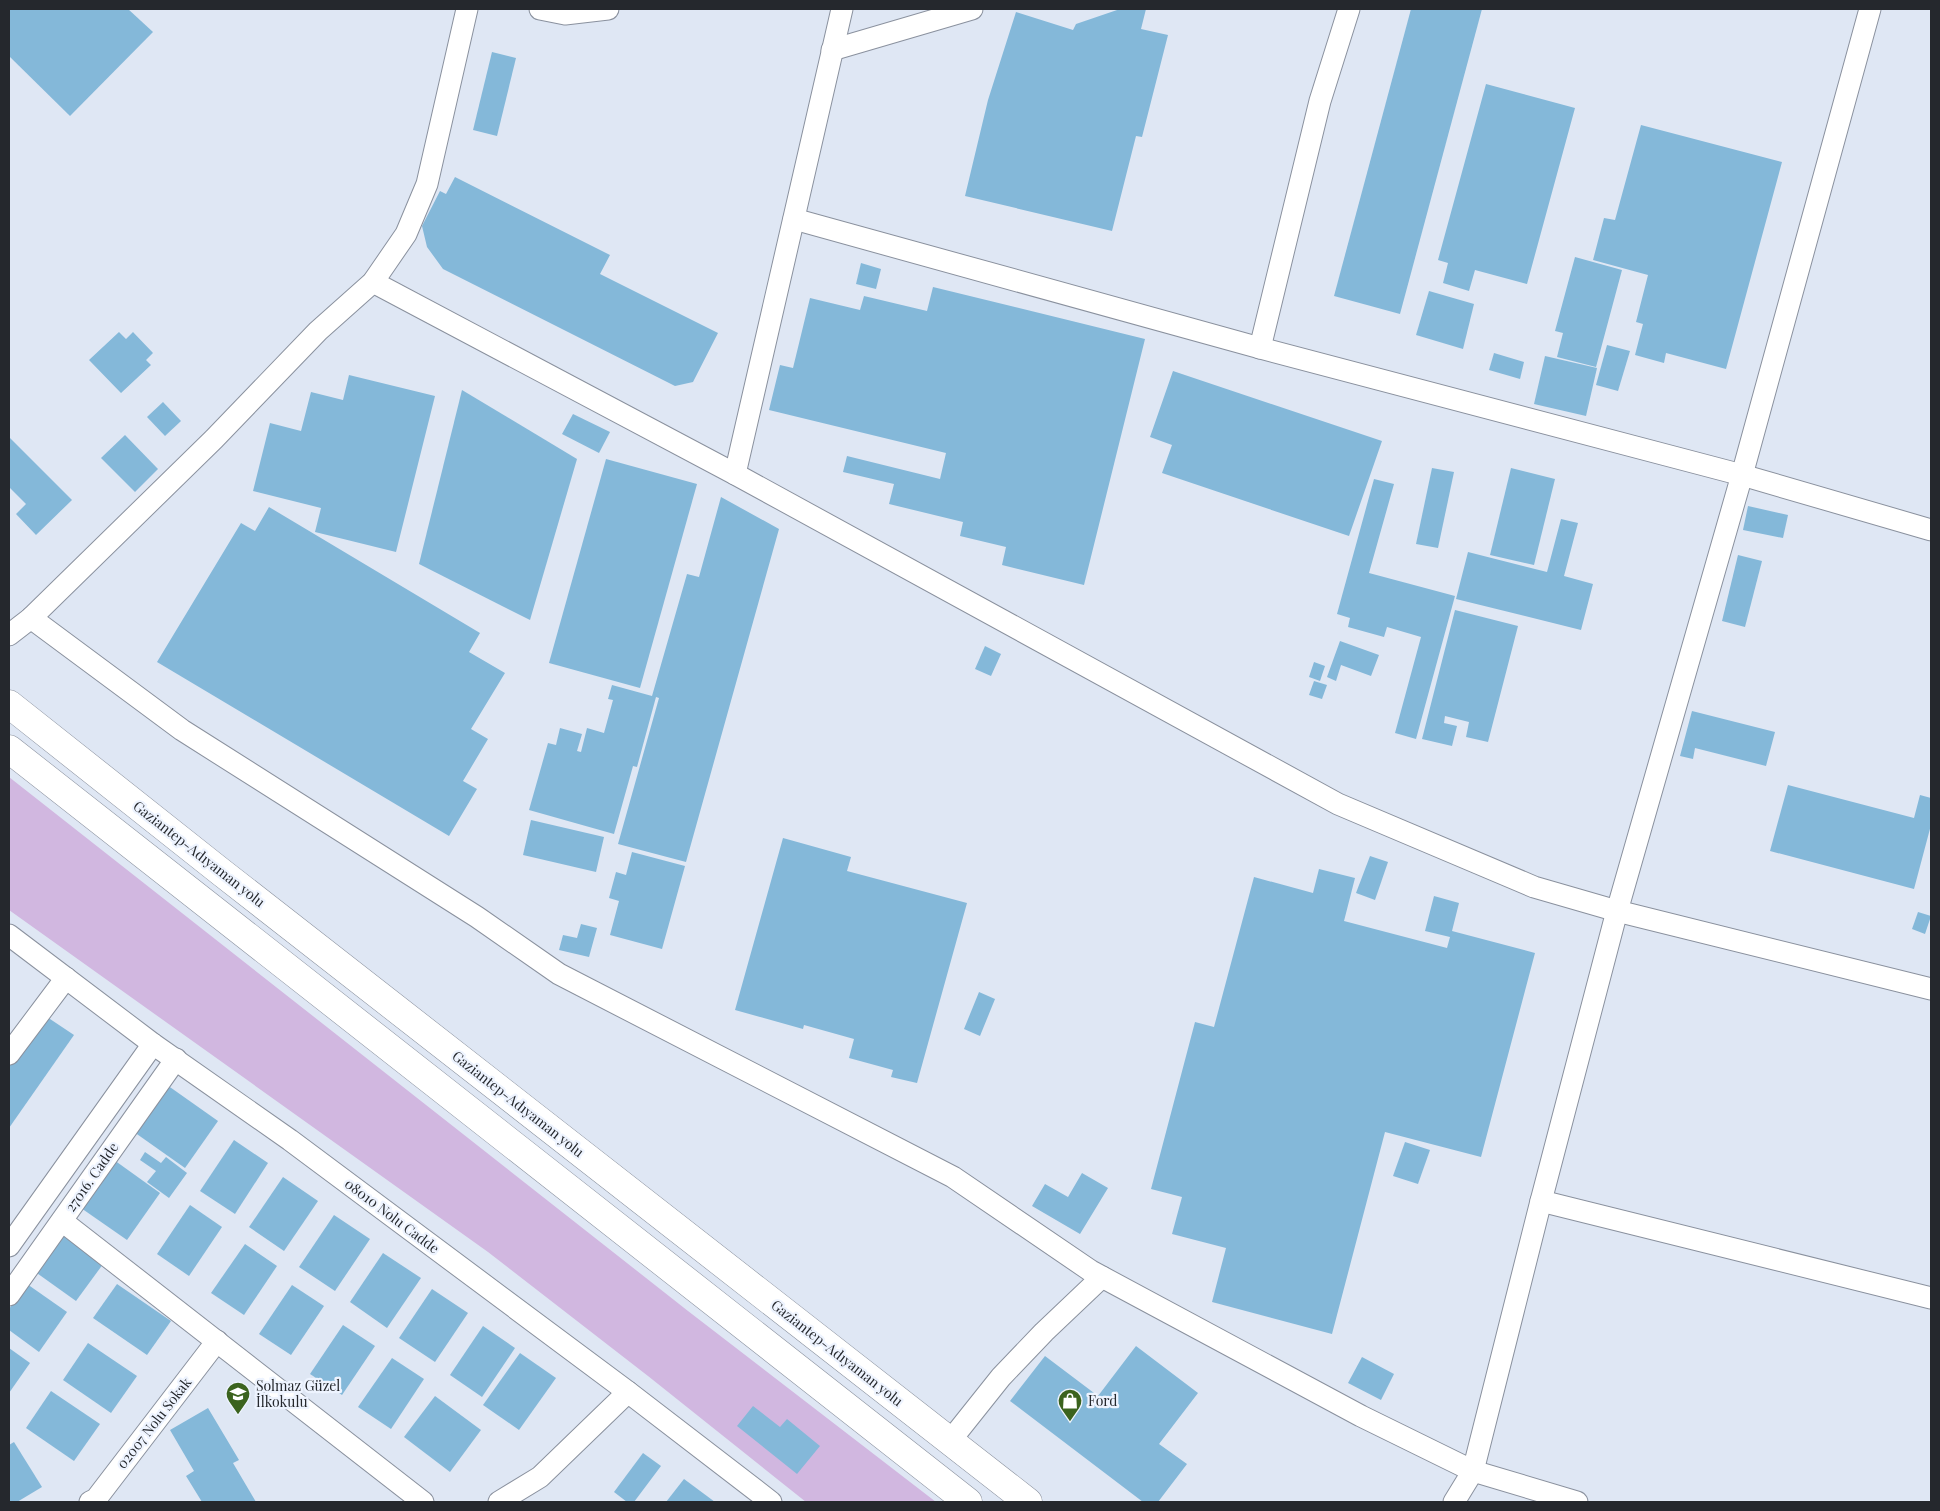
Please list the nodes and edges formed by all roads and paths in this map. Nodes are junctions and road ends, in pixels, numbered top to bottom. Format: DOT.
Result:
graph roads {
  1 [pos="467,9"];
  2 [pos="540,9"];
  3 [pos="608,9"];
  4 [pos="842,9"];
  5 [pos="972,9"];
  6 [pos="1349,9"];
  7 [pos="1870,9"];
  8 [pos="832,50"];
  9 [pos="794,219"];
  10 [pos="373,282"];
  11 [pos="1260,348"];
  12 [pos="736,474"];
  13 [pos="1742,475"];
  14 [pos="1931,530"];
  15 [pos="31,618"];
  16 [pos="9,636"];
  17 [pos="9,704"];
  18 [pos="9,749"];
  19 [pos="1616,911"];
  20 [pos="9,934"];
  21 [pos="66,978"];
  22 [pos="1931,989"];
  23 [pos="153,1044"];
  24 [pos="9,1054"];
  25 [pos="176,1059"];
  26 [pos="1541,1201"];
  27 [pos="62,1221"];
  28 [pos="9,1246"];
  29 [pos="1102,1277"];
  30 [pos="9,1295"];
  31 [pos="1931,1298"];
  32 [pos="217,1341"];
  33 [pos="628,1392"];
  34 [pos="950,1442"];
  35 [pos="1473,1471"];
  36 [pos="90,1502"];
  37 [pos="423,1502"];
  38 [pos="499,1502"];
  39 [pos="771,1502"];
  40 [pos="968,1502"];
  41 [pos="1028,1502"];
  42 [pos="1454,1502"];
  43 [pos="1577,1502"];
  1 -- 10 [label="street"];
  2 -- 3 [label="street"];
  4 -- 8 [label="street"];
  5 -- 8 [label="street"];
  6 -- 11 [label="street"];
  7 -- 13 [label="street"];
  8 -- 9 [label="street"];
  9 -- 11 [label="street"];
  9 -- 12 [label="street"];
  10 -- 12 [label="street"];
  10 -- 15 [label="street"];
  11 -- 13 [label="street"];
  12 -- 19 [label="street"];
  13 -- 14 [label="street"];
  13 -- 19 [label="street"];
  15 -- 16 [label="street"];
  15 -- 29 [label="street"];
  17 -- 34 [label="highway, Gaziantep-Adıyaman yolu"];
  18 -- 40 [label="highway"];
  19 -- 22 [label="street"];
  19 -- 26 [label="street"];
  20 -- 21 [label="street, 08010 Nolu Cadde"];
  21 -- 23 [label="street, 08010 Nolu Cadde"];
  21 -- 24 [label="street"];
  23 -- 25 [label="street, 08010 Nolu Cadde"];
  23 -- 28 [label="street, 27016. Cadde"];
  25 -- 27 [label="street, 27016. Cadde"];
  25 -- 33 [label="street, 08010 Nolu Cadde"];
  26 -- 31 [label="street"];
  26 -- 35 [label="street"];
  27 -- 30 [label="street, 27016. Cadde"];
  27 -- 32 [label="street"];
  29 -- 34 [label="street"];
  29 -- 35 [label="street"];
  32 -- 36 [label="street, 02007 Nolu Sokak"];
  32 -- 37 [label="street"];
  33 -- 38 [label="street"];
  33 -- 39 [label="street, 08010 Nolu Cadde"];
  34 -- 41 [label="highway, Gaziantep-Adıyaman yolu"];
  35 -- 42 [label="street"];
  35 -- 43 [label="street"];
}
